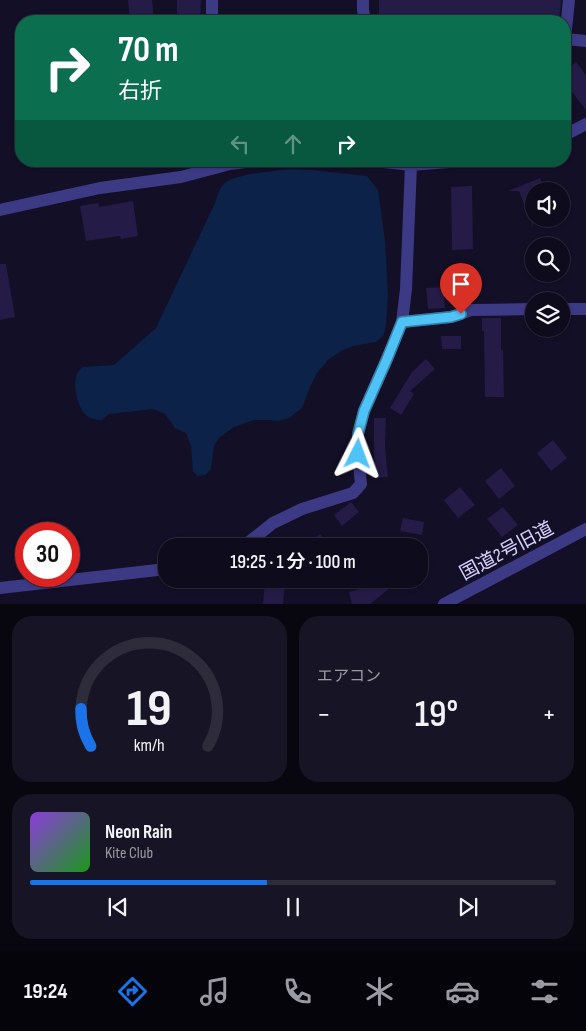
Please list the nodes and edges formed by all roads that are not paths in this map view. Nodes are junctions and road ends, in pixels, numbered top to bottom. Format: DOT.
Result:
graph roads {
  1 [pos="212,0"];
  2 [pos="363,0"];
  3 [pos="569,0"];
  4 [pos="212,15"];
  5 [pos="364,15"];
  6 [pos="567,15"];
  7 [pos="571,40"];
  8 [pos="586,41"];
  9 [pos="586,124"];
  10 [pos="571,133"];
  11 [pos="216,167"];
  12 [pos="411,167"];
  13 [pos="0,210"];
  14 [pos="570,309"];
  15 [pos="586,309"];
  16 [pos="525,310"];
  17 [pos="402,322"];
  18 [pos="586,529"];
  19 [pos="255,538"];
  20 [pos="158,570"];
  21 [pos="0,588"];
  22 [pos="444,604"];
  1 -- 4 [label="street"];
  2 -- 5 [label="street"];
  3 -- 6 [label="street"];
  7 -- 8 [label="street"];
  9 -- 10 [label="street"];
  11 -- 13 [label="street"];
  12 -- 17 [label="street"];
  14 -- 15 [label="street"];
  16 -- 17 [label="street"];
  17 -- 19 [label="street"];
  18 -- 22 [label="street, 国道2号旧道"];
  20 -- 21 [label="street"];
}
